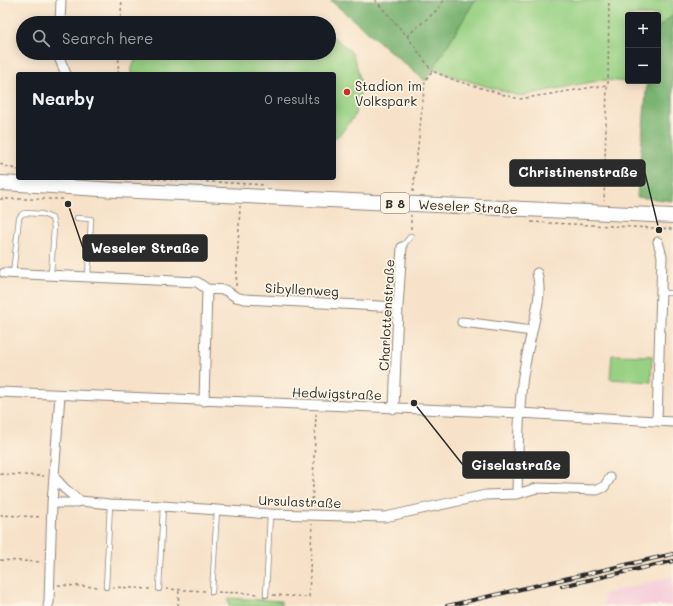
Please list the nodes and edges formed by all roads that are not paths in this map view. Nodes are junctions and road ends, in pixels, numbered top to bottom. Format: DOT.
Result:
graph roads {
  1 [pos="61,0"];
  2 [pos="60,16"];
  3 [pos="60,60"];
  4 [pos="65,72"];
  5 [pos="0,173"];
  6 [pos="16,176"];
  7 [pos="16,178"];
  8 [pos="38,180"];
  9 [pos="0,183"];
  10 [pos="673,216"];
  11 [pos="77,218"];
  12 [pos="411,236"];
  13 [pos="658,242"];
  14 [pos="402,247"];
  15 [pos="537,273"];
  16 [pos="8,274"];
  17 [pos="51,275"];
  18 [pos="88,277"];
  19 [pos="207,289"];
  20 [pos="661,293"];
  21 [pos="673,293"];
  22 [pos="398,307"];
  23 [pos="462,322"];
  24 [pos="532,331"];
  25 [pos="0,392"];
  26 [pos="60,395"];
  27 [pos="204,401"];
  28 [pos="394,409"];
  29 [pos="520,413"];
  30 [pos="657,421"];
  31 [pos="673,422"];
  32 [pos="54,477"];
  33 [pos="610,478"];
  34 [pos="517,494"];
  35 [pos="80,501"];
  36 [pos="52,503"];
  37 [pos="110,504"];
  38 [pos="163,506"];
  39 [pos="217,510"];
  40 [pos="270,514"];
  41 [pos="106,587"];
  42 [pos="159,589"];
  43 [pos="212,592"];
  44 [pos="266,595"];
  45 [pos="48,606"];
  1 -- 2 [label="street"];
  3 -- 4 [label="street"];
  5 -- 6 [label="main road"];
  7 -- 9 [label="main road, Weseler Straße / B 8"];
  8 -- 10 [label="main road, Weseler Straße / B 8"];
  11 -- 18 [label="lane"];
  12 -- 14 [label="lane"];
  13 -- 20 [label="street"];
  14 -- 22 [label="street, Charlottenstraße"];
  15 -- 24 [label="street"];
  16 -- 17 [label="street, Sibyllenweg"];
  16 -- 17 [label="lane"];
  17 -- 18 [label="street, Sibyllenweg"];
  18 -- 19 [label="street, Sibyllenweg"];
  19 -- 22 [label="street, Sibyllenweg"];
  19 -- 27 [label="street"];
  20 -- 21 [label="lane"];
  20 -- 30 [label="street"];
  22 -- 28 [label="street, Charlottenstraße"];
  23 -- 24 [label="street"];
  24 -- 29 [label="street"];
  25 -- 26 [label="street, Hedwigstraße"];
  26 -- 27 [label="street, Hedwigstraße"];
  26 -- 32 [label="street"];
  27 -- 28 [label="street, Hedwigstraße"];
  28 -- 29 [label="street, Hedwigstraße"];
  29 -- 30 [label="street, Hedwigstraße"];
  29 -- 34 [label="street"];
  30 -- 31 [label="street, Hedwigstraße"];
  32 -- 35 [label="street"];
  32 -- 36 [label="street"];
  33 -- 34 [label="street, Ursulastraße"];
  34 -- 40 [label="street, Ursulastraße"];
  35 -- 36 [label="street, Ursulastraße"];
  35 -- 37 [label="street, Ursulastraße"];
  36 -- 45 [label="street"];
  37 -- 38 [label="street, Ursulastraße"];
  37 -- 41 [label="lane"];
  38 -- 39 [label="street, Ursulastraße"];
  38 -- 42 [label="lane"];
  39 -- 40 [label="street, Ursulastraße"];
  39 -- 43 [label="lane"];
  40 -- 44 [label="lane"];
}
